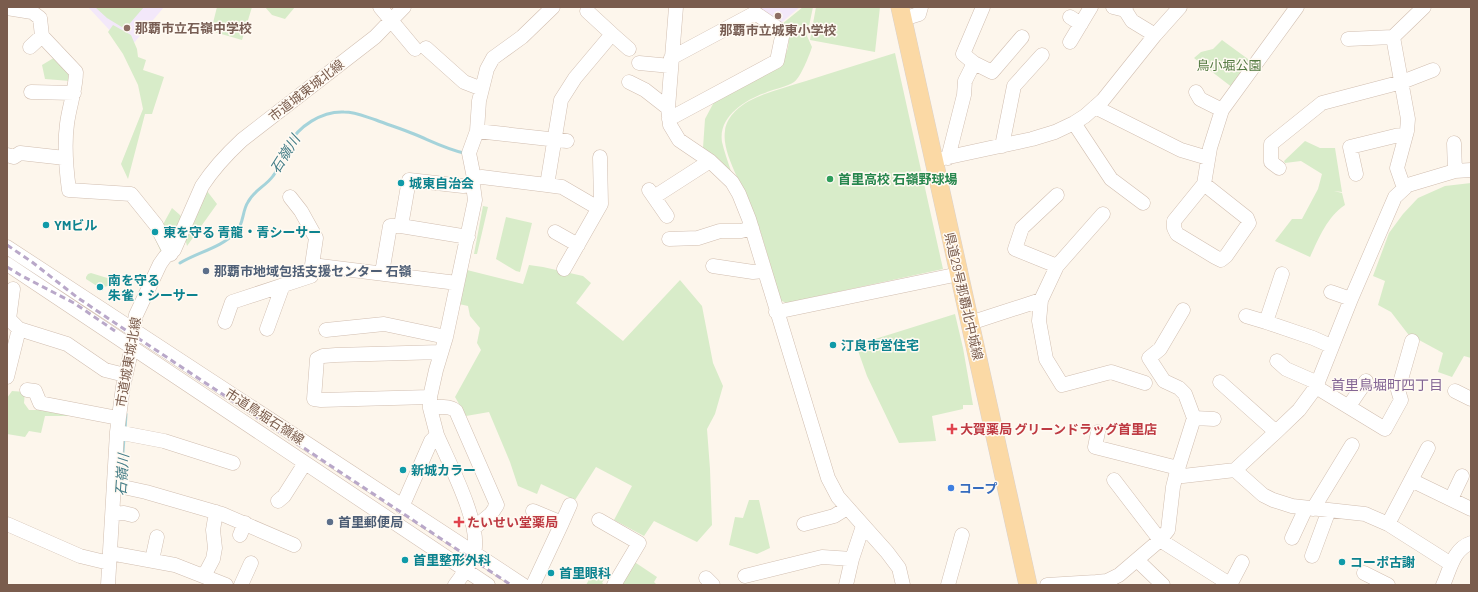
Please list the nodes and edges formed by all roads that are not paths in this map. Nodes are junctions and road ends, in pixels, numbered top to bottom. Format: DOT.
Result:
graph roads {
  1 [pos="380,7"];
  2 [pos="404,7"];
  3 [pos="553,7"];
  4 [pos="676,7"];
  5 [pos="921,7"];
  6 [pos="983,7"];
  7 [pos="1091,7"];
  8 [pos="1180,7"];
  9 [pos="1297,7"];
  10 [pos="1424,7"];
  11 [pos="7,8"];
  12 [pos="1122,8"];
  13 [pos="587,11"];
  14 [pos="902,13"];
  15 [pos="391,21"];
  16 [pos="612,34"];
  17 [pos="1155,35"];
  18 [pos="42,36"];
  19 [pos="1393,36"];
  20 [pos="1022,37"];
  21 [pos="1348,39"];
  22 [pos="1070,42"];
  23 [pos="30,47"];
  24 [pos="629,49"];
  25 [pos="1042,55"];
  26 [pos="671,62"];
  27 [pos="639,63"];
  28 [pos="974,63"];
  29 [pos="1433,70"];
  30 [pos="629,82"];
  31 [pos="1402,82"];
  32 [pos="482,88"];
  33 [pos="31,92"];
  34 [pos="1196,92"];
  35 [pos="74,93"];
  36 [pos="1095,108"];
  37 [pos="1222,110"];
  38 [pos="669,113"];
  39 [pos="1074,123"];
  40 [pos="476,131"];
  41 [pos="1406,135"];
  42 [pos="560,140"];
  43 [pos="1454,143"];
  44 [pos="1002,146"];
  45 [pos="7,155"];
  46 [pos="600,157"];
  47 [pos="65,158"];
  48 [pos="1208,158"];
  49 [pos="941,159"];
  50 [pos="710,161"];
  51 [pos="1279,168"];
  52 [pos="1471,170"];
  53 [pos="1455,171"];
  54 [pos="1356,174"];
  55 [pos="474,182"];
  56 [pos="1204,184"];
  57 [pos="547,185"];
  58 [pos="1404,188"];
  59 [pos="1057,195"];
  60 [pos="290,197"];
  61 [pos="1143,203"];
  62 [pos="598,208"];
  63 [pos="1103,214"];
  64 [pos="667,216"];
  65 [pos="401,226"];
  66 [pos="752,228"];
  67 [pos="555,232"];
  68 [pos="468,237"];
  69 [pos="669,239"];
  70 [pos="578,245"];
  71 [pos="7,247"];
  72 [pos="171,254"];
  73 [pos="7,264"];
  74 [pos="312,265"];
  75 [pos="713,266"];
  76 [pos="1057,266"];
  77 [pos="564,269"];
  78 [pos="764,271"];
  79 [pos="382,273"];
  80 [pos="959,274"];
  81 [pos="1282,274"];
  82 [pos="30,280"];
  83 [pos="457,283"];
  84 [pos="282,285"];
  85 [pos="10,289"];
  86 [pos="1331,292"];
  87 [pos="1351,299"];
  88 [pos="1041,300"];
  89 [pos="1183,310"];
  90 [pos="776,312"];
  91 [pos="1246,316"];
  92 [pos="225,322"];
  93 [pos="1266,322"];
  94 [pos="970,323"];
  95 [pos="19,329"];
  96 [pos="133,329"];
  97 [pos="267,329"];
  98 [pos="326,330"];
  99 [pos="446,337"];
  100 [pos="1412,341"];
  101 [pos="1332,346"];
  102 [pos="132,347"];
  103 [pos="441,352"];
  104 [pos="10,353"];
  105 [pos="1277,361"];
  106 [pos="125,375"];
  107 [pos="7,377"];
  108 [pos="1366,381"];
  109 [pos="1220,382"];
  110 [pos="1145,383"];
  111 [pos="1317,385"];
  112 [pos="27,390"];
  113 [pos="1455,392"];
  114 [pos="1471,399"];
  115 [pos="430,402"];
  116 [pos="1349,406"];
  117 [pos="118,418"];
  118 [pos="1194,418"];
  119 [pos="1214,419"];
  120 [pos="1098,432"];
  121 [pos="1276,432"];
  122 [pos="122,433"];
  123 [pos="436,435"];
  124 [pos="1352,445"];
  125 [pos="1428,448"];
  126 [pos="233,463"];
  127 [pos="305,463"];
  128 [pos="1235,470"];
  129 [pos="1177,472"];
  130 [pos="1462,476"];
  131 [pos="1114,480"];
  132 [pos="1411,480"];
  133 [pos="119,486"];
  134 [pos="1451,500"];
  135 [pos="278,501"];
  136 [pos="570,505"];
  137 [pos="402,507"];
  138 [pos="847,508"];
  139 [pos="1310,508"];
  140 [pos="1471,509"];
  141 [pos="533,510"];
  142 [pos="1329,510"];
  143 [pos="216,512"];
  144 [pos="599,520"];
  145 [pos="562,523"];
  146 [pos="7,524"];
  147 [pos="804,524"];
  148 [pos="1388,524"];
  149 [pos="863,526"];
  150 [pos="474,528"];
  151 [pos="962,535"];
  152 [pos="157,537"];
  153 [pos="1292,538"];
  154 [pos="1160,540"];
  155 [pos="1471,543"];
  156 [pos="294,545"];
  157 [pos="474,554"];
  158 [pos="114,556"];
  159 [pos="1312,556"];
  160 [pos="852,559"];
  161 [pos="152,560"];
  162 [pos="1137,560"];
  163 [pos="1242,562"];
  164 [pos="251,563"];
  165 [pos="1451,564"];
  166 [pos="465,570"];
  167 [pos="1364,573"];
  168 [pos="204,576"];
  169 [pos="745,576"];
  170 [pos="1096,584"];
  171 [pos="108,585"];
  172 [pos="224,585"];
  173 [pos="241,585"];
  174 [pos="455,585"];
  175 [pos="488,585"];
  176 [pos="523,585"];
  177 [pos="533,585"];
  178 [pos="614,585"];
  179 [pos="846,585"];
  180 [pos="906,585"];
  181 [pos="948,585"];
  182 [pos="1028,585"];
  183 [pos="1047,585"];
  184 [pos="1163,585"];
  185 [pos="1230,585"];
  186 [pos="1388,585"];
  187 [pos="1443,585"];
  1 -- 15 [label="street"];
  2 -- 15 [label="street, 市道城東城北線"];
  3 -- 32 [label="street"];
  4 -- 26 [label="street"];
  5 -- 14 [label="street"];
  6 -- 28 [label="street"];
  7 -- 22 [label="street"];
  8 -- 17 [label="street"];
  9 -- 37 [label="street"];
  10 -- 19 [label="street"];
  11 -- 18 [label="street"];
  12 -- 17 [label="street"];
  13 -- 16 [label="street"];
  14 -- 49 [label="main road, 県道29号那覇北中城線"];
  15 -- 32 [label="street"];
  15 -- 72 [label="street, 市道城東城北線"];
  16 -- 24 [label="street"];
  16 -- 42 [label="street"];
  17 -- 36 [label="street"];
  18 -- 23 [label="street"];
  18 -- 35 [label="street"];
  19 -- 21 [label="street"];
  19 -- 31 [label="street"];
  20 -- 28 [label="street"];
  25 -- 44 [label="street"];
  26 -- 27 [label="street"];
  26 -- 38 [label="street"];
  26 -- 38 [label="street"];
  28 -- 49 [label="street"];
  29 -- 31 [label="street"];
  30 -- 38 [label="street"];
  31 -- 41 [label="street"];
  31 -- 51 [label="street"];
  32 -- 40 [label="street"];
  33 -- 35 [label="street"];
  34 -- 37 [label="street"];
  35 -- 47 [label="street"];
  36 -- 39 [label="street"];
  36 -- 48 [label="street"];
  37 -- 48 [label="street"];
  38 -- 50 [label="street"];
  39 -- 44 [label="street"];
  39 -- 61 [label="street"];
  40 -- 42 [label="street"];
  40 -- 55 [label="street"];
  41 -- 54 [label="street"];
  41 -- 58 [label="street"];
  42 -- 57 [label="street"];
  43 -- 53 [label="street"];
  44 -- 49 [label="street"];
  45 -- 47 [label="street"];
  46 -- 62 [label="street"];
  47 -- 72 [label="street"];
  48 -- 56 [label="street"];
  49 -- 80 [label="main road, 県道29号那覇北中城線"];
  50 -- 64 [label="street"];
  50 -- 66 [label="street"];
  52 -- 53 [label="street"];
  53 -- 58 [label="street"];
  55 -- 57 [label="street"];
  55 -- 65 [label="street"];
  55 -- 68 [label="street"];
  56 -- 56 [label="street"];
  57 -- 62 [label="street"];
  58 -- 87 [label="street"];
  59 -- 76 [label="street"];
  60 -- 74 [label="street"];
  62 -- 70 [label="street"];
  63 -- 76 [label="street"];
  65 -- 68 [label="street"];
  65 -- 79 [label="street"];
  66 -- 69 [label="street"];
  66 -- 78 [label="street"];
  67 -- 70 [label="street"];
  68 -- 83 [label="street"];
  70 -- 77 [label="street"];
  71 -- 96 [label="street, 市道鳥堀石嶺線"];
  72 -- 96 [label="street, 市道城東城北線"];
  73 -- 82 [label="street, 市道鳥堀石嶺線"];
  74 -- 79 [label="street"];
  74 -- 84 [label="street"];
  75 -- 78 [label="street"];
  76 -- 88 [label="street"];
  78 -- 90 [label="street"];
  79 -- 83 [label="street"];
  80 -- 90 [label="street"];
  80 -- 94 [label="main road, 県道29号那覇北中城線"];
  81 -- 93 [label="street"];
  82 -- 85 [label="street"];
  82 -- 102 [label="street, 市道鳥堀石嶺線"];
  83 -- 99 [label="street"];
  84 -- 92 [label="street"];
  84 -- 97 [label="street"];
  85 -- 95 [label="street"];
  86 -- 87 [label="street"];
  87 -- 101 [label="street"];
  88 -- 94 [label="street"];
  88 -- 110 [label="street"];
  89 -- 118 [label="street"];
  90 -- 138 [label="street"];
  91 -- 93 [label="street"];
  93 -- 101 [label="street"];
  94 -- 182 [label="main road, 県道29号那覇北中城線"];
  95 -- 104 [label="street"];
  95 -- 106 [label="street"];
  96 -- 102 [label="street, 市道城東城北線"];
  96 -- 137 [label="street, 市道鳥堀石嶺線"];
  98 -- 99 [label="street"];
  99 -- 103 [label="street"];
  100 -- 116 [label="street"];
  101 -- 111 [label="street"];
  102 -- 106 [label="street, 市道城東城北線"];
  102 -- 127 [label="street, 市道鳥堀石嶺線"];
  103 -- 115 [label="street"];
  103 -- 115 [label="street"];
  104 -- 107 [label="street"];
  105 -- 111 [label="street"];
  106 -- 117 [label="street, 市道城東城北線"];
  108 -- 116 [label="street"];
  109 -- 121 [label="street"];
  111 -- 116 [label="street"];
  111 -- 121 [label="street"];
  112 -- 117 [label="street"];
  113 -- 114 [label="street"];
  115 -- 123 [label="street"];
  115 -- 150 [label="street"];
  117 -- 122 [label="street, 市道城東城北線"];
  118 -- 119 [label="street"];
  118 -- 129 [label="street"];
  120 -- 129 [label="street"];
  121 -- 128 [label="street"];
  122 -- 126 [label="street"];
  122 -- 133 [label="street, 市道城東城北線"];
  123 -- 137 [label="street"];
  123 -- 150 [label="street"];
  124 -- 139 [label="street"];
  125 -- 132 [label="street"];
  127 -- 135 [label="street"];
  127 -- 166 [label="street, 市道鳥堀石嶺線"];
  128 -- 129 [label="street"];
  128 -- 139 [label="street"];
  129 -- 154 [label="street"];
  130 -- 134 [label="street"];
  131 -- 154 [label="street"];
  132 -- 134 [label="street"];
  132 -- 148 [label="street"];
  133 -- 143 [label="street"];
  133 -- 158 [label="street, 市道城東城北線"];
  134 -- 140 [label="street"];
  136 -- 145 [label="street"];
  137 -- 157 [label="street, 市道鳥堀石嶺線"];
  138 -- 147 [label="street"];
  138 -- 149 [label="street"];
  139 -- 142 [label="street"];
  139 -- 153 [label="street"];
  141 -- 145 [label="street"];
  142 -- 148 [label="street"];
  142 -- 159 [label="street"];
  143 -- 156 [label="street"];
  143 -- 168 [label="street"];
  144 -- 178 [label="street"];
  145 -- 177 [label="street"];
  146 -- 158 [label="street"];
  148 -- 165 [label="street"];
  149 -- 160 [label="street"];
  149 -- 180 [label="street"];
  150 -- 157 [label="street"];
  151 -- 181 [label="street"];
  152 -- 161 [label="street"];
  154 -- 162 [label="street"];
  154 -- 185 [label="street"];
  155 -- 165 [label="street"];
  157 -- 166 [label="street"];
  157 -- 176 [label="street, 市道鳥堀石嶺線"];
  158 -- 161 [label="street"];
  158 -- 171 [label="street, 市道城東城北線"];
  160 -- 169 [label="street"];
  160 -- 179 [label="street"];
  161 -- 168 [label="street"];
  162 -- 170 [label="street"];
  162 -- 184 [label="street"];
  163 -- 185 [label="street"];
  164 -- 173 [label="street"];
  165 -- 187 [label="street"];
  166 -- 174 [label="street"];
  166 -- 175 [label="street, 市道鳥堀石嶺線"];
  167 -- 186 [label="street"];
  168 -- 172 [label="street"];
  170 -- 183 [label="street"];
}
